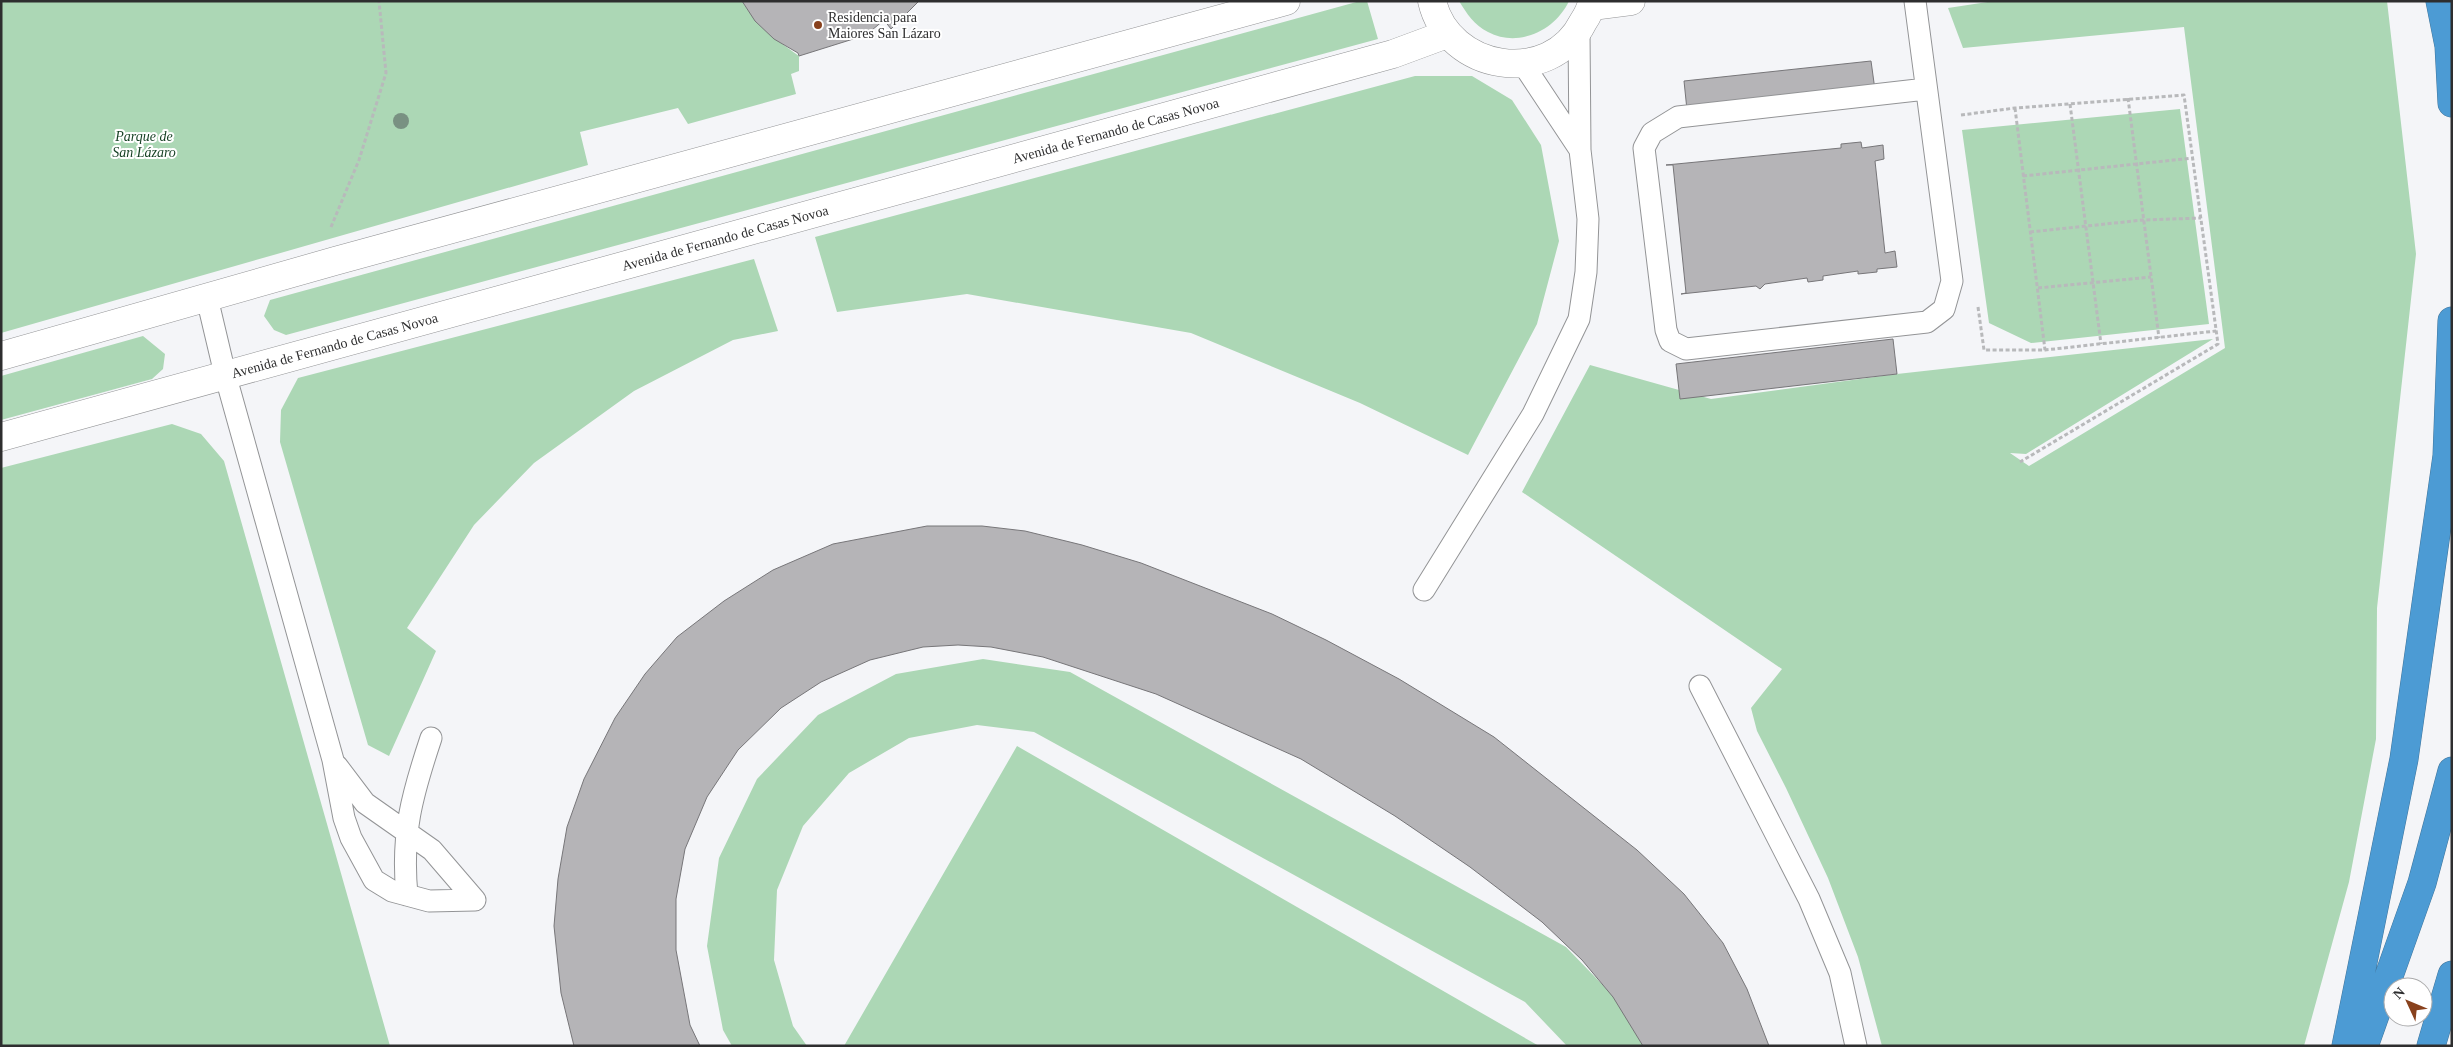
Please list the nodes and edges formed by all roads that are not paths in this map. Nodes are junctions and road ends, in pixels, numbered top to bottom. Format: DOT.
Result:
graph roads {
  1 [pos="1286,1"];
  2 [pos="1432,1"];
  3 [pos="1631,1"];
  4 [pos="1915,1"];
  5 [pos="2440,1"];
  6 [pos="1592,4"];
  7 [pos="1578,32"];
  8 [pos="1447,34"];
  9 [pos="1523,64"];
  10 [pos="1926,89"];
  11 [pos="2452,103"];
  12 [pos="1580,150"];
  13 [pos="207,298"];
  14 [pos="2452,321"];
  15 [pos="1,356"];
  16 [pos="225,374"];
  17 [pos="1,437"];
  18 [pos="1424,590"];
  19 [pos="1700,686"];
  20 [pos="430,738"];
  21 [pos="333,760"];
  22 [pos="2452,771"];
  23 [pos="406,831"];
  24 [pos="407,895"];
  25 [pos="2452,975"];
  26 [pos="2452,1036"];
  27 [pos="1856,1046"];
  28 [pos="2346,1046"];
  29 [pos="2364,1046"];
  30 [pos="2431,1046"];
  31 [pos="2442,1046"];
  1 -- 13 [label="street"];
  2 -- 8 [label="street"];
  3 -- 6 [label="street"];
  4 -- 10 [label="lane"];
  5 -- 11 [label="highway"];
  6 -- 7 [label="street"];
  7 -- 9 [label="street"];
  7 -- 12 [label="lane"];
  8 -- 9 [label="street"];
  8 -- 16 [label="street, Avenida de Fernando de Casas Novoa"];
  9 -- 12 [label="lane"];
  10 -- 10 [label="lane"];
  12 -- 18 [label="lane"];
  13 -- 15 [label="street"];
  13 -- 16 [label="lane"];
  14 -- 28 [label="highway"];
  16 -- 17 [label="street, Avenida de Fernando de Casas Novoa"];
  16 -- 21 [label="lane"];
  19 -- 27 [label="lane"];
  20 -- 23 [label="lane"];
  21 -- 23 [label="lane"];
  21 -- 24 [label="lane"];
  22 -- 29 [label="highway"];
  23 -- 24 [label="lane"];
  23 -- 24 [label="lane"];
  25 -- 30 [label="highway"];
  26 -- 31 [label="highway"];
}
